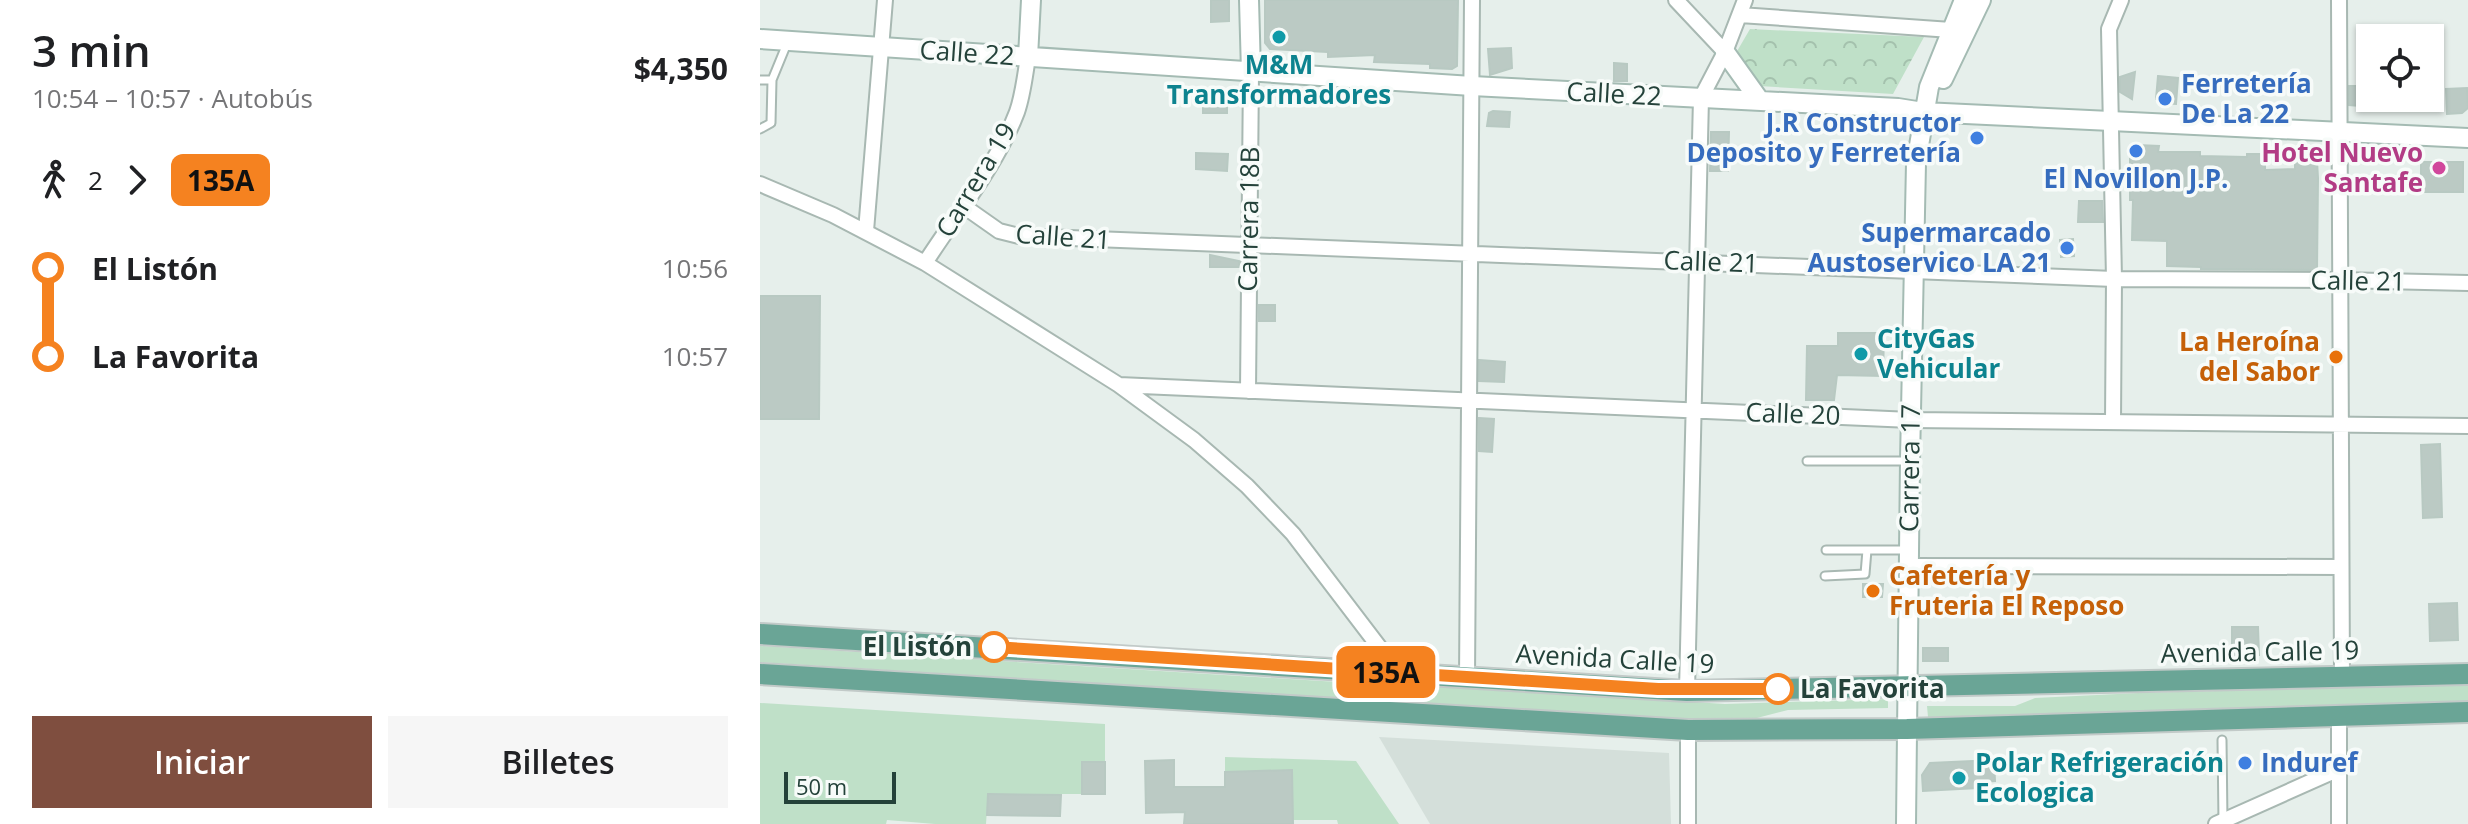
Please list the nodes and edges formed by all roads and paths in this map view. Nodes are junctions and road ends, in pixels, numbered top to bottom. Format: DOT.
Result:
graph roads {
  1 [pos="885,0"];
  2 [pos="1031,0"];
  3 [pos="1249,0"];
  4 [pos="1472,0"];
  5 [pos="1676,0"];
  6 [pos="1745,0"];
  7 [pos="1964,0"];
  8 [pos="1981,0"];
  9 [pos="2121,0"];
  10 [pos="2339,0"];
  11 [pos="1740,15"];
  12 [pos="1951,30"];
  13 [pos="760,39"];
  14 [pos="788,41"];
  15 [pos="882,47"];
  16 [pos="1725,52"];
  17 [pos="1028,57"];
  18 [pos="1251,72"];
  19 [pos="760,80"];
  20 [pos="772,80"];
  21 [pos="1472,86"];
  22 [pos="1701,98"];
  23 [pos="1760,101"];
  24 [pos="1923,112"];
  25 [pos="2110,122"];
  26 [pos="760,129"];
  27 [pos="2339,131"];
  28 [pos="2468,138"];
  29 [pos="760,184"];
  30 [pos="962,205"];
  31 [pos="866,231"];
  32 [pos="1248,247"];
  33 [pos="1470,255"];
  34 [pos="1697,261"];
  35 [pos="925,263"];
  36 [pos="1914,269"];
  37 [pos="2114,279"];
  38 [pos="2339,280"];
  39 [pos="2468,283"];
  40 [pos="1119,385"];
  41 [pos="1248,391"];
  42 [pos="1469,400"];
  43 [pos="1694,410"];
  44 [pos="1911,420"];
  45 [pos="2113,421"];
  46 [pos="2340,425"];
  47 [pos="2468,426"];
  48 [pos="1807,461"];
  49 [pos="1910,461"];
  50 [pos="1826,550"];
  51 [pos="1867,550"];
  52 [pos="1909,558"];
  53 [pos="2341,567"];
  54 [pos="1825,576"];
  55 [pos="760,634"];
  56 [pos="1399,673"];
  57 [pos="760,674"];
  58 [pos="2468,674"];
  59 [pos="2342,677"];
  60 [pos="1467,678"];
  61 [pos="1908,687"];
  62 [pos="1687,691"];
  63 [pos="2468,712"];
  64 [pos="2339,715"];
  65 [pos="1907,729"];
  66 [pos="1688,730"];
  67 [pos="2222,740"];
  68 [pos="2339,769"];
  69 [pos="2220,823"];
  70 [pos="1688,824"];
  71 [pos="1906,824"];
  72 [pos="2339,824"];
  1 -- 15 [label="street"];
  2 -- 17 [label="street, Carrera 19"];
  3 -- 18 [label="street, Carrera 18B"];
  4 -- 21 [label="street"];
  5 -- 16 [label="street"];
  6 -- 11 [label="street"];
  7 -- 12 [label="street, Carrera 17"];
  8 -- 24 [label="street, Carrera 17"];
  9 -- 25 [label="street"];
  10 -- 27 [label="street"];
  11 -- 12 [label="street"];
  11 -- 16 [label="street"];
  12 -- 24 [label="street, Carrera 17"];
  13 -- 14 [label="street, Calle 22"];
  14 -- 15 [label="street, Calle 22"];
  14 -- 20 [label="lane"];
  15 -- 17 [label="street, Calle 22"];
  15 -- 31 [label="street"];
  16 -- 22 [label="street"];
  16 -- 23 [label="street"];
  17 -- 18 [label="street, Calle 22"];
  17 -- 30 [label="street, Carrera 19"];
  18 -- 21 [label="street, Calle 22"];
  18 -- 32 [label="street, Carrera 18B"];
  19 -- 20 [label="lane"];
  20 -- 26 [label="lane"];
  21 -- 22 [label="street, Calle 22"];
  21 -- 33 [label="street"];
  22 -- 23 [label="street, Calle 22"];
  22 -- 34 [label="street"];
  23 -- 24 [label="street, Calle 22"];
  24 -- 25 [label="street, Calle 22"];
  24 -- 36 [label="street, Carrera 17"];
  25 -- 27 [label="street, Calle 22"];
  25 -- 37 [label="street"];
  27 -- 28 [label="street, Calle 22"];
  27 -- 38 [label="street"];
  29 -- 31 [label="street"];
  30 -- 32 [label="street, Calle 21"];
  30 -- 35 [label="street, Carrera 19"];
  31 -- 35 [label="street"];
  32 -- 33 [label="street, Calle 21"];
  32 -- 41 [label="street, Carrera 18B"];
  33 -- 34 [label="street, Calle 21"];
  33 -- 42 [label="street"];
  34 -- 36 [label="street, Calle 21"];
  34 -- 43 [label="street"];
  35 -- 40 [label="street"];
  36 -- 37 [label="street, Calle 21"];
  36 -- 44 [label="street, Carrera 17"];
  37 -- 38 [label="street, Calle 21"];
  37 -- 45 [label="street"];
  38 -- 39 [label="street, Calle 21"];
  38 -- 46 [label="street"];
  40 -- 41 [label="street, Calle 20"];
  40 -- 56 [label="street"];
  41 -- 42 [label="street, Calle 20"];
  42 -- 43 [label="street, Calle 20"];
  42 -- 60 [label="street"];
  43 -- 44 [label="street, Calle 20"];
  43 -- 62 [label="street"];
  44 -- 45 [label="street, Calle 20"];
  44 -- 49 [label="street, Carrera 17"];
  45 -- 46 [label="street, Calle 20"];
  46 -- 47 [label="street, Calle 20"];
  46 -- 53 [label="street"];
  48 -- 49 [label="lane"];
  49 -- 52 [label="street, Carrera 17"];
  50 -- 51 [label="lane"];
  51 -- 52 [label="lane"];
  51 -- 54 [label="lane"];
  52 -- 53 [label="street"];
  52 -- 61 [label="street, Carrera 17"];
  53 -- 59 [label="street"];
  55 -- 56 [label="main road, Avenida Calle 19"];
  56 -- 60 [label="main road, Avenida Calle 19"];
  57 -- 66 [label="main road"];
  58 -- 59 [label="main road, Avenida Calle 19"];
  59 -- 61 [label="main road, Avenida Calle 19"];
  60 -- 62 [label="main road, Avenida Calle 19"];
  61 -- 62 [label="main road, Avenida Calle 19"];
  61 -- 65 [label="street, Carrera 17"];
  63 -- 64 [label="main road"];
  64 -- 65 [label="main road"];
  64 -- 68 [label="street"];
  65 -- 66 [label="main road"];
  65 -- 71 [label="street, Carrera 17"];
  66 -- 70 [label="street"];
  67 -- 69 [label="lane"];
  68 -- 69 [label="street"];
  68 -- 72 [label="street"];
}
